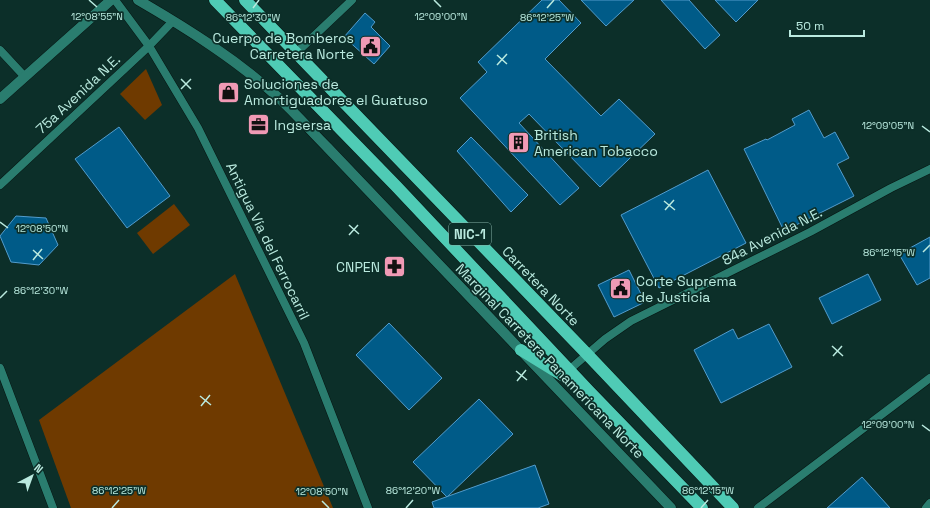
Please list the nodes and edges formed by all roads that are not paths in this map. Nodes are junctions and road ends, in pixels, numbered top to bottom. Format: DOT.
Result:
graph roads {
  1 [pos="111,0"];
  2 [pos="115,0"];
  3 [pos="138,0"];
  4 [pos="216,0"];
  5 [pos="245,0"];
  6 [pos="352,0"];
  7 [pos="174,21"];
  8 [pos="149,46"];
  9 [pos="0,50"];
  10 [pos="296,53"];
  11 [pos="25,77"];
  12 [pos="0,99"];
  13 [pos="930,170"];
  14 [pos="0,185"];
  15 [pos="521,350"];
  16 [pos="587,354"];
  17 [pos="0,368"];
  18 [pos="569,370"];
  19 [pos="930,378"];
  20 [pos="589,391"];
  21 [pos="930,504"];
  22 [pos="53,508"];
  23 [pos="368,508"];
  24 [pos="671,508"];
  25 [pos="702,508"];
  26 [pos="733,508"];
  27 [pos="758,508"];
  28 [pos="926,508"];
  1 -- 11 [label="street"];
  2 -- 8 [label="street, Antigua Vía del Ferrocarril"];
  3 -- 7 [label="street, Marginal Carretera Panamericana Norte"];
  4 -- 18 [label="highway, NIC-1"];
  5 -- 10 [label="highway, Carretera Norte / NIC-1"];
  6 -- 10 [label="street"];
  7 -- 8 [label="street, 75a Avenida N.E."];
  7 -- 15 [label="street, Marginal Carretera Panamericana Norte"];
  8 -- 14 [label="street, 75a Avenida N.E."];
  8 -- 23 [label="street, Antigua Vía del Ferrocarril"];
  9 -- 11 [label="street"];
  10 -- 16 [label="highway, Carretera Norte / NIC-1"];
  11 -- 12 [label="street"];
  13 -- 16 [label="street, 84a Avenida N.E."];
  15 -- 20 [label="highway"];
  15 -- 24 [label="street, Marginal Carretera Panamericana Norte"];
  16 -- 18 [label="street, 84a Avenida N.E."];
  16 -- 26 [label="highway, Carretera Norte / NIC-1"];
  17 -- 22 [label="street"];
  18 -- 20 [label="highway, NIC-1"];
  19 -- 27 [label="street"];
  20 -- 25 [label="highway, NIC-1"];
  21 -- 28 [label="street"];
}
